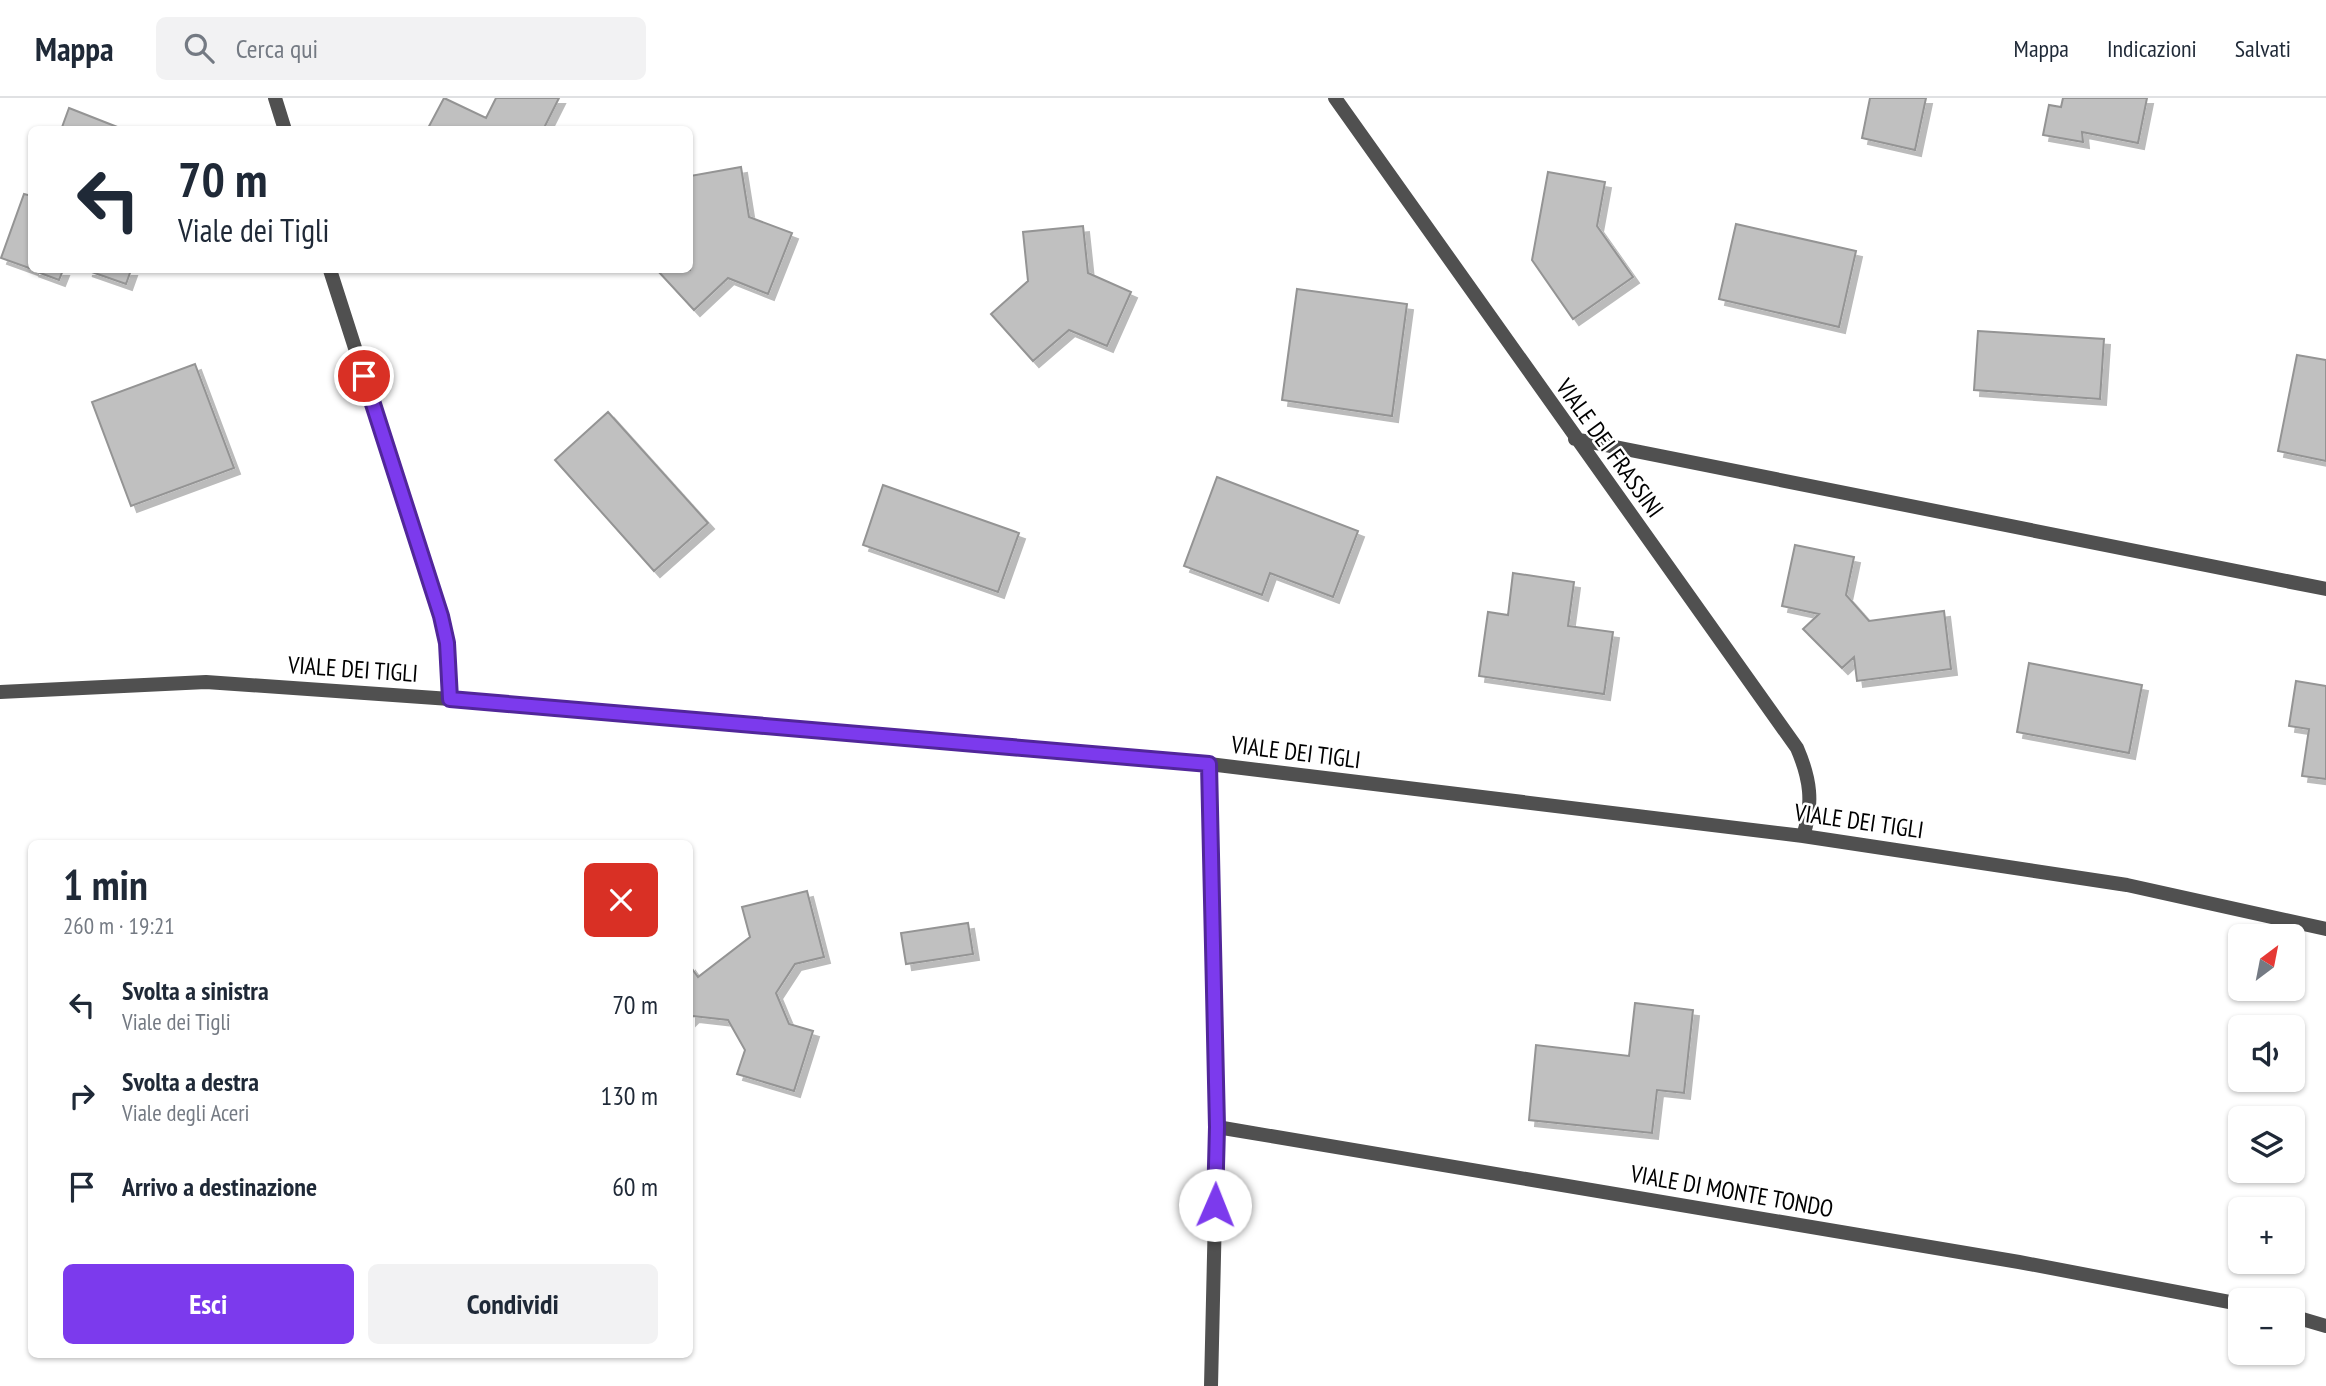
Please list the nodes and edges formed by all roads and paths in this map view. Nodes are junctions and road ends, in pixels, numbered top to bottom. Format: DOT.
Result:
graph roads {
  1 [pos="275,98"];
  2 [pos="1335,98"];
  3 [pos="284,126"];
  4 [pos="331,273"];
  5 [pos="1575,439"];
  6 [pos="2326,589"];
  7 [pos="0,692"];
  8 [pos="450,699"];
  9 [pos="1209,764"];
  10 [pos="1803,835"];
  11 [pos="2326,929"];
  12 [pos="1217,1127"];
  13 [pos="2228,1302"];
  14 [pos="2305,1320"];
  15 [pos="2326,1326"];
  16 [pos="1211,1386"];
  1 -- 3 [label="street"];
  2 -- 5 [label="street, VIALE DEI FRASSINI"];
  4 -- 8 [label="street"];
  5 -- 6 [label="street"];
  5 -- 10 [label="street, VIALE DEI FRASSINI"];
  7 -- 8 [label="street, VIALE DEI TIGLI"];
  8 -- 9 [label="street, VIALE DEI TIGLI"];
  9 -- 10 [label="street, VIALE DEI TIGLI"];
  9 -- 12 [label="street"];
  10 -- 11 [label="street, VIALE DEI TIGLI"];
  12 -- 13 [label="street, VIALE DI MONTE TONDO"];
  12 -- 16 [label="street"];
  14 -- 15 [label="street"];
}
